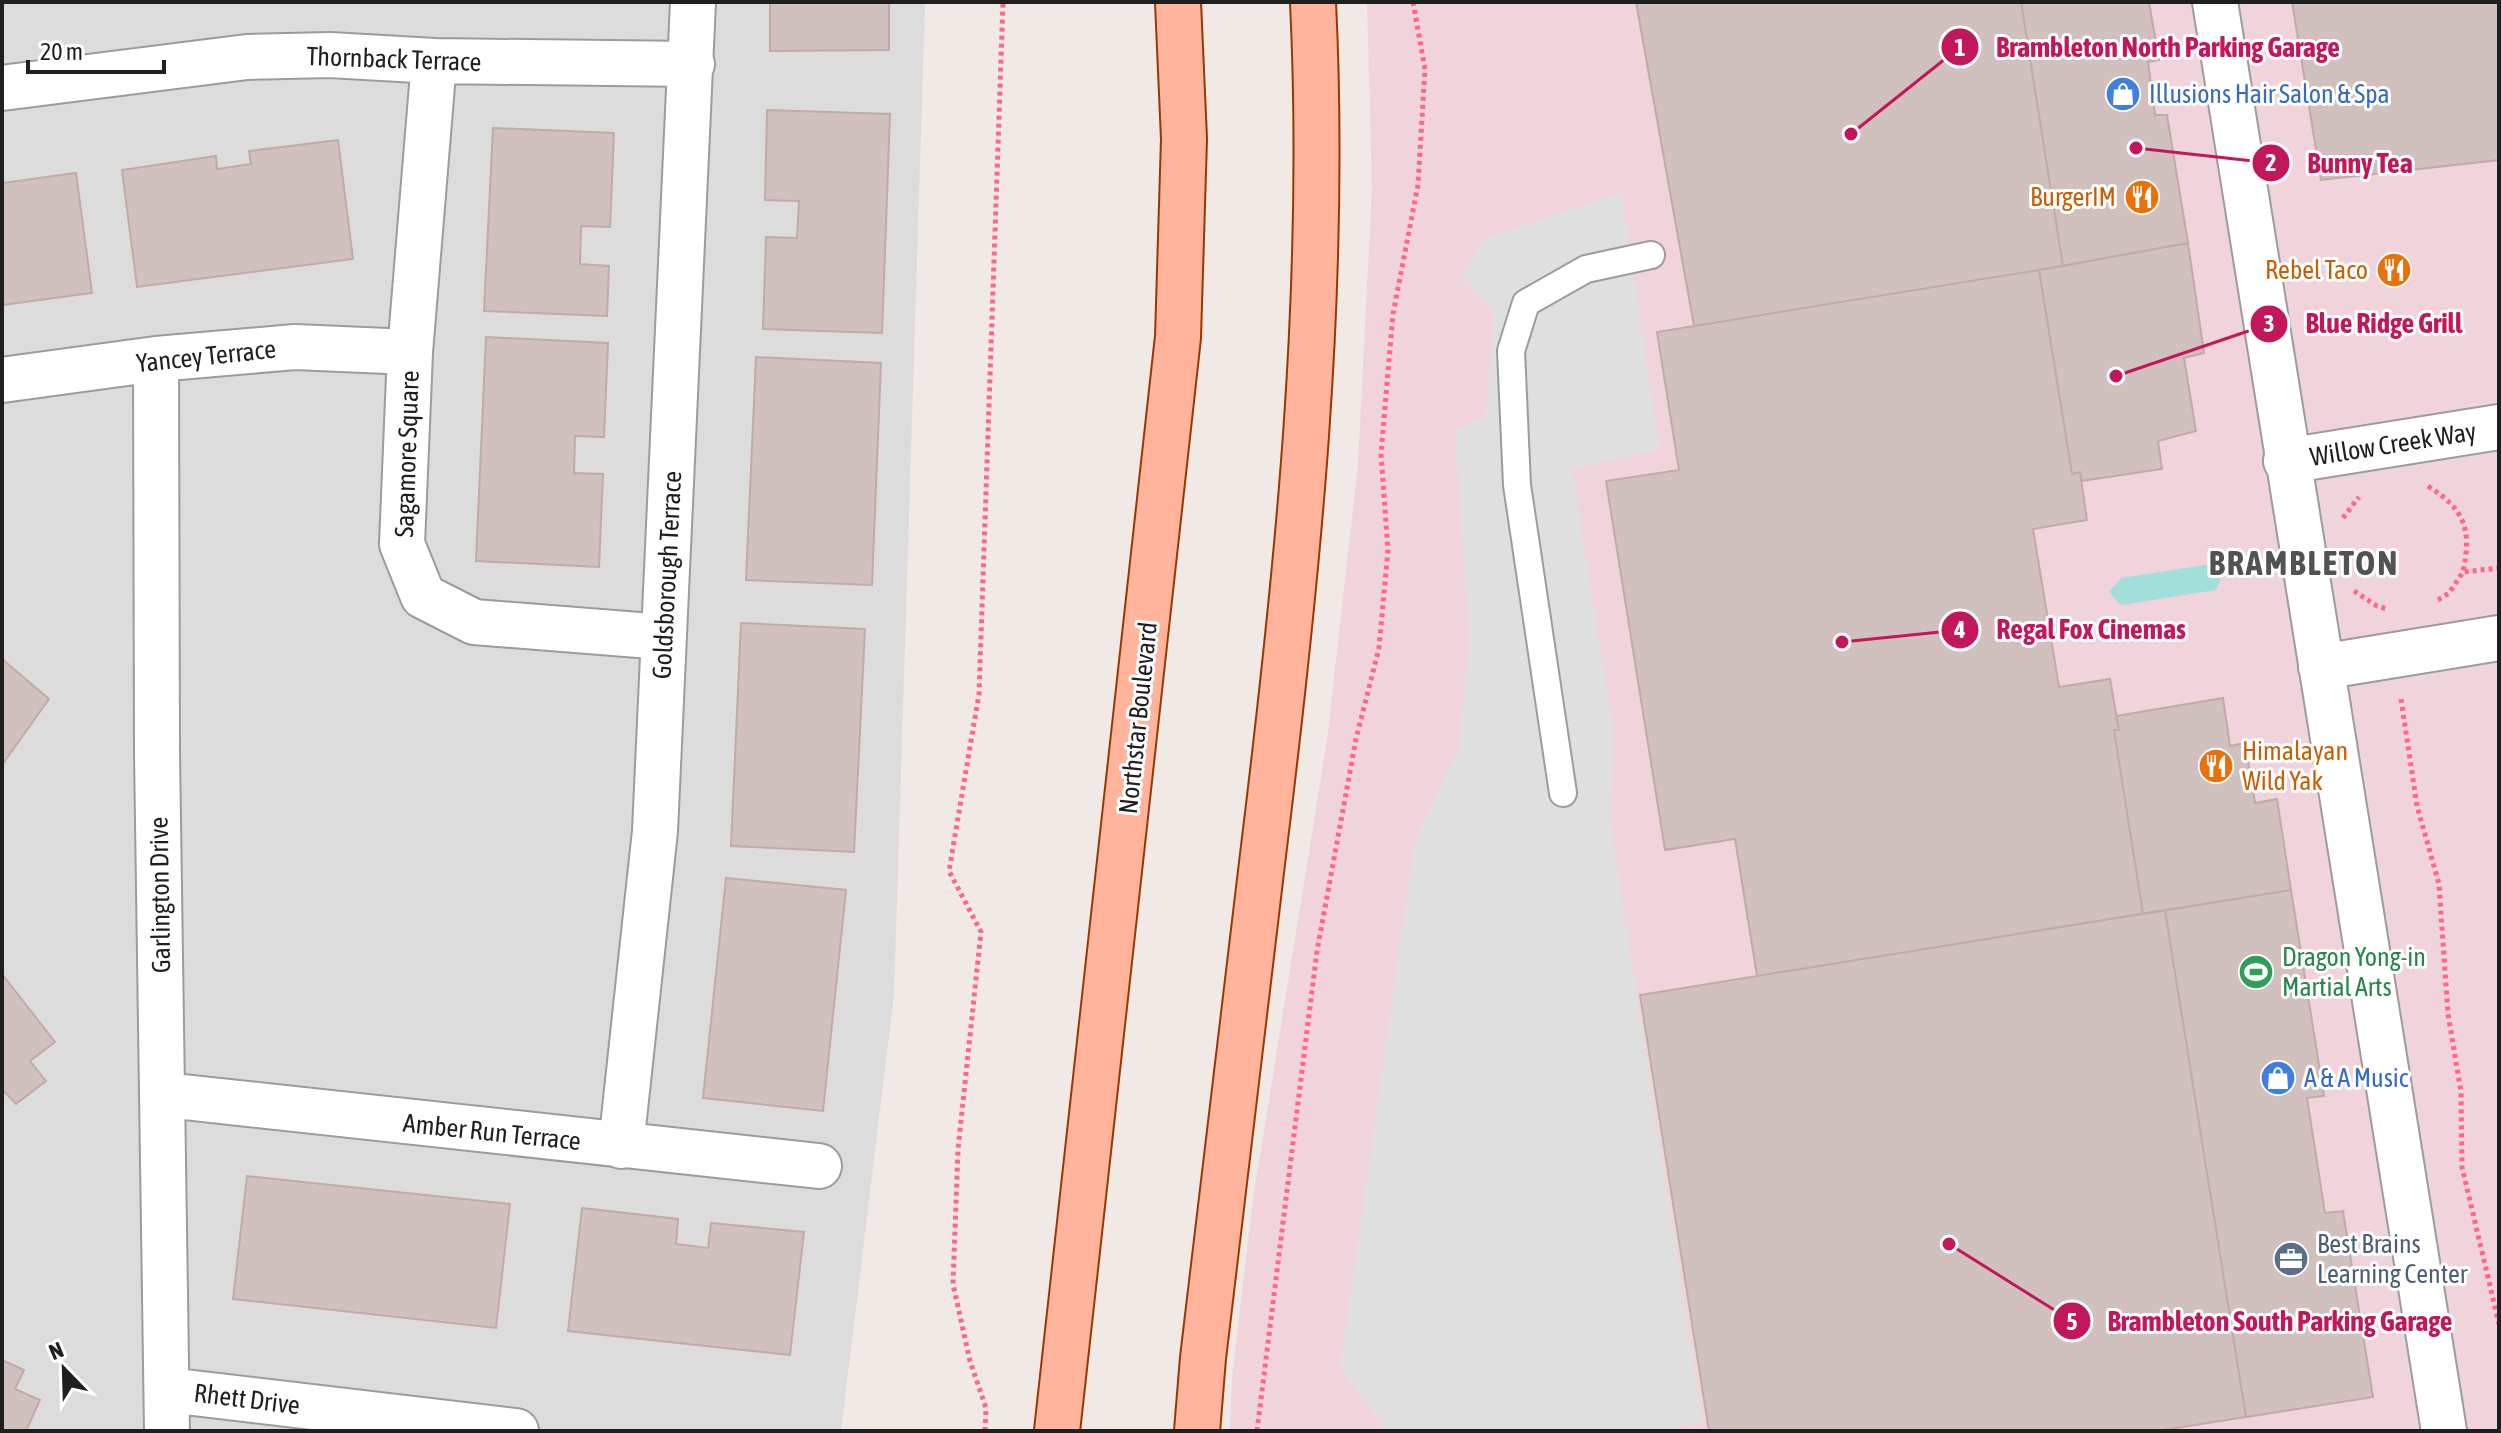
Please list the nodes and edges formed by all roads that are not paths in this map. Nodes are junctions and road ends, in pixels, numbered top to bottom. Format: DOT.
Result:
graph roads {
  1 [pos="693,2"];
  2 [pos="1178,2"];
  3 [pos="1313,2"];
  4 [pos="2215,2"];
  5 [pos="434,61"];
  6 [pos="692,64"];
  7 [pos="2,88"];
  8 [pos="1651,255"];
  9 [pos="410,352"];
  10 [pos="156,359"];
  11 [pos="2,380"];
  12 [pos="2499,427"];
  13 [pos="2286,461"];
  14 [pos="664,637"];
  15 [pos="2499,638"];
  16 [pos="2321,667"];
  17 [pos="1563,793"];
  18 [pos="165,1095"];
  19 [pos="621,1146"];
  20 [pos="819,1166"];
  21 [pos="168,1410"];
  22 [pos="516,1431"];
  23 [pos="1057,1431"];
  24 [pos="1197,1431"];
  25 [pos="2444,1431"];
  1 -- 6 [label="street, Goldsborough Terrace"];
  2 -- 23 [label="main road, Northstar Boulevard"];
  3 -- 24 [label="main road"];
  4 -- 13 [label="street"];
  5 -- 6 [label="street, Thornback Terrace"];
  5 -- 7 [label="street, Thornback Terrace"];
  5 -- 9 [label="street, Sagamore Square"];
  6 -- 14 [label="street, Goldsborough Terrace"];
  8 -- 17 [label="lane"];
  9 -- 10 [label="street, Yancey Terrace"];
  9 -- 14 [label="street, Sagamore Square"];
  10 -- 11 [label="street, Yancey Terrace"];
  10 -- 18 [label="street, Garlington Drive"];
  12 -- 13 [label="street, Willow Creek Way"];
  13 -- 16 [label="street"];
  14 -- 19 [label="street, Goldsborough Terrace"];
  15 -- 16 [label="street"];
  16 -- 25 [label="street"];
  18 -- 19 [label="street, Amber Run Terrace"];
  18 -- 21 [label="street, Garlington Drive"];
  19 -- 20 [label="street, Amber Run Terrace"];
  21 -- 22 [label="street, Rhett Drive"];
}
